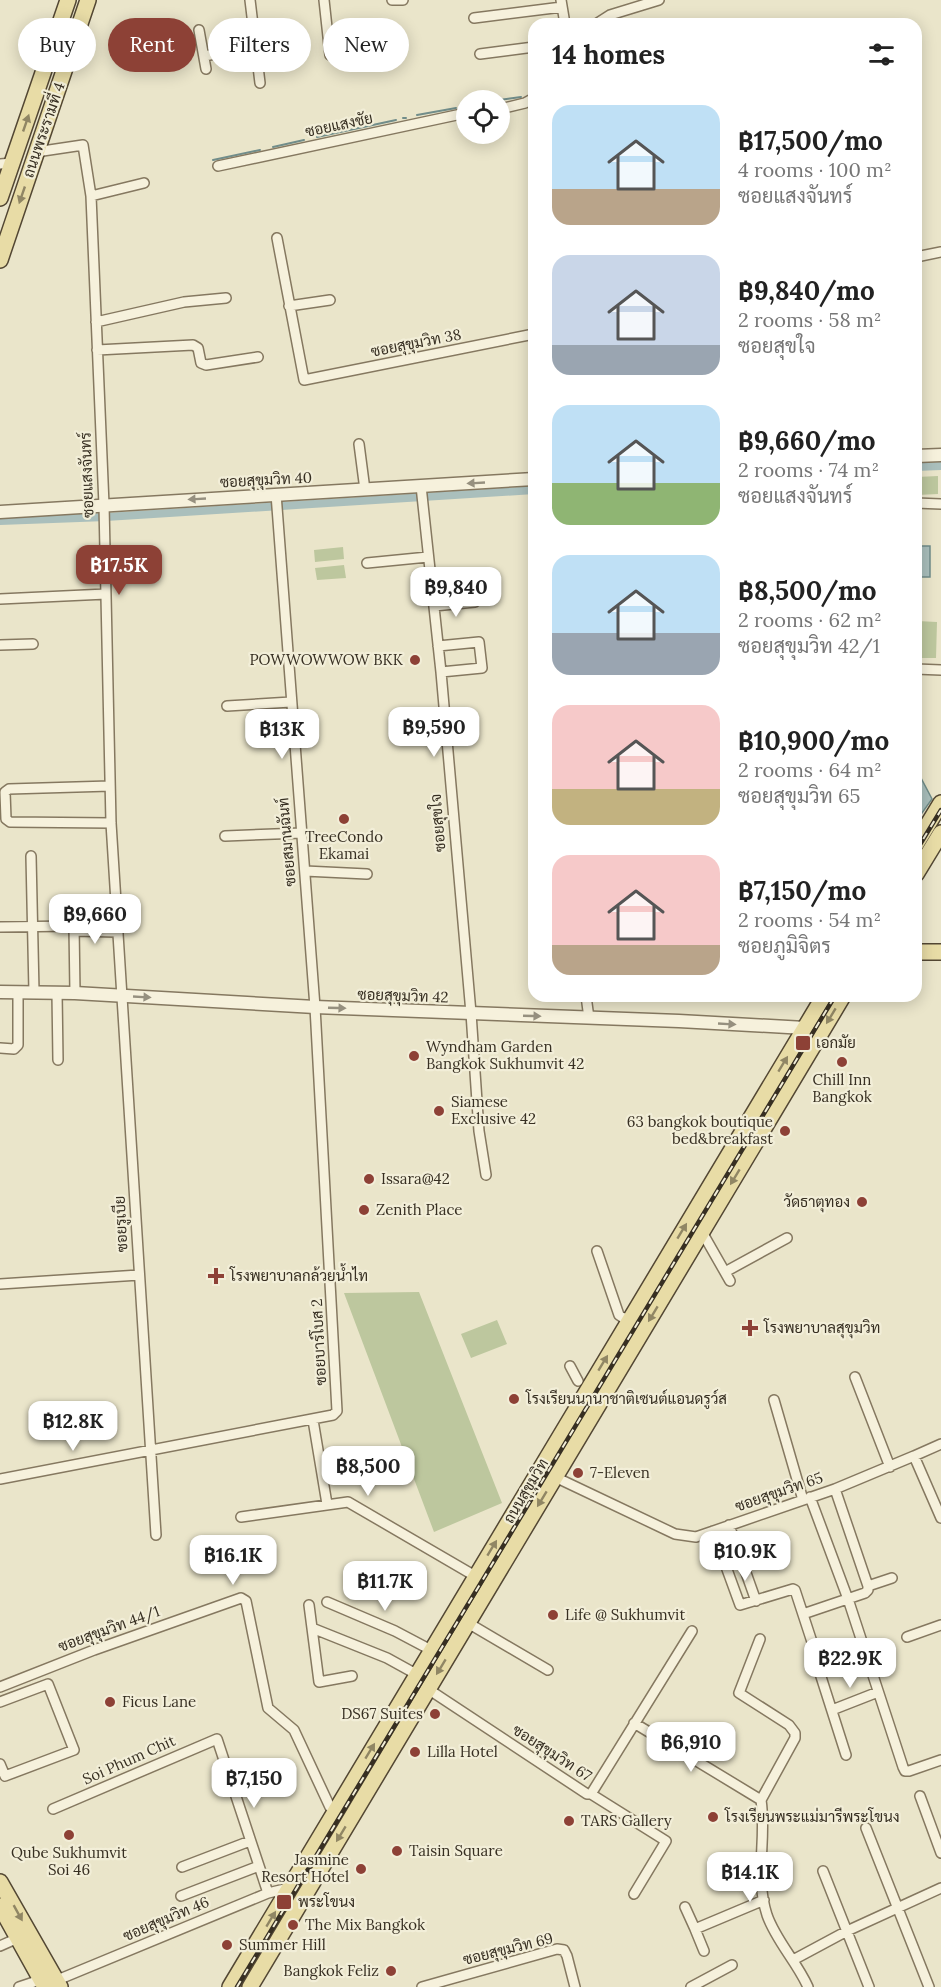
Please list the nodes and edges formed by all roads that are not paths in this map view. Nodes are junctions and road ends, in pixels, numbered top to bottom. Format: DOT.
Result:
graph roads {
  1 [pos="68,0"];
  2 [pos="88,0"];
  3 [pos="250,0"];
  4 [pos="324,0"];
  5 [pos="392,0"];
  6 [pos="403,0"];
  7 [pos="659,0"];
  8 [pos="562,3"];
  9 [pos="252,18"];
  10 [pos="326,18"];
  11 [pos="474,18"];
  12 [pos="564,18"];
  13 [pos="605,18"];
  14 [pos="200,30"];
  15 [pos="528,49"];
  16 [pos="480,54"];
  17 [pos="208,55"];
  18 [pos="204,56"];
  19 [pos="206,69"];
  20 [pos="259,72"];
  21 [pos="260,83"];
  22 [pos="528,101"];
  23 [pos="510,107"];
  24 [pos="456,115"];
  25 [pos="36,152"];
  26 [pos="6,163"];
  27 [pos="218,166"];
  28 [pos="144,183"];
  29 [pos="91,196"];
  30 [pos="0,198"];
  31 [pos="277,238"];
  32 [pos="941,252"];
  33 [pos="922,256"];
  34 [pos="0,260"];
  35 [pos="226,298"];
  36 [pos="330,300"];
  37 [pos="289,306"];
  38 [pos="96,322"];
  39 [pos="528,335"];
  40 [pos="97,350"];
  41 [pos="258,357"];
  42 [pos="359,444"];
  43 [pos="941,455"];
  44 [pos="922,456"];
  45 [pos="528,480"];
  46 [pos="365,490"];
  47 [pos="422,493"];
  48 [pos="276,497"];
  49 [pos="922,503"];
  50 [pos="941,504"];
  51 [pos="104,505"];
  52 [pos="0,512"];
  53 [pos="428,557"];
  54 [pos="367,563"];
  55 [pos="106,594"];
  56 [pos="0,599"];
  57 [pos="475,602"];
  58 [pos="434,606"];
  59 [pos="33,644"];
  60 [pos="0,645"];
  61 [pos="438,646"];
  62 [pos="922,669"];
  63 [pos="941,670"];
  64 [pos="441,672"];
  65 [pos="291,702"];
  66 [pos="227,706"];
  67 [pos="110,786"];
  68 [pos="941,803"];
  69 [pos="111,823"];
  70 [pos="302,833"];
  71 [pos="941,833"];
  72 [pos="922,834"];
  73 [pos="225,836"];
  74 [pos="31,856"];
  75 [pos="922,864"];
  76 [pos="305,872"];
  77 [pos="367,874"];
  78 [pos="0,927"];
  79 [pos="34,928"];
  80 [pos="75,931"];
  81 [pos="117,932"];
  82 [pos="922,952"];
  83 [pos="941,952"];
  84 [pos="0,992"];
  85 [pos="18,992"];
  86 [pos="34,992"];
  87 [pos="57,993"];
  88 [pos="75,993"];
  89 [pos="121,996"];
  90 [pos="587,1002"];
  91 [pos="820,1002"];
  92 [pos="839,1002"];
  93 [pos="315,1007"];
  94 [pos="471,1013"];
  95 [pos="589,1018"];
  96 [pos="805,1028"];
  97 [pos="819,1036"];
  98 [pos="0,1048"];
  99 [pos="58,1060"];
  100 [pos="486,1175"];
  101 [pos="702,1232"];
  102 [pos="787,1238"];
  103 [pos="597,1251"];
  104 [pos="725,1272"];
  105 [pos="139,1275"];
  106 [pos="652,1281"];
  107 [pos="730,1281"];
  108 [pos="0,1284"];
  109 [pos="667,1290"];
  110 [pos="628,1321"];
  111 [pos="570,1366"];
  112 [pos="855,1377"];
  113 [pos="578,1381"];
  114 [pos="774,1400"];
  115 [pos="313,1420"];
  116 [pos="941,1444"];
  117 [pos="151,1451"];
  118 [pos="914,1456"];
  119 [pos="890,1467"];
  120 [pos="555,1477"];
  121 [pos="0,1479"];
  122 [pos="835,1489"];
  123 [pos="806,1498"];
  124 [pos="327,1504"];
  125 [pos="241,1517"];
  126 [pos="941,1518"];
  127 [pos="729,1525"];
  128 [pos="713,1531"];
  129 [pos="156,1535"];
  130 [pos="476,1576"];
  131 [pos="892,1578"];
  132 [pos="868,1586"];
  133 [pos="848,1599"];
  134 [pos="756,1601"];
  135 [pos="327,1602"];
  136 [pos="309,1605"];
  137 [pos="803,1614"];
  138 [pos="468,1623"];
  139 [pos="941,1625"];
  140 [pos="312,1628"];
  141 [pos="692,1631"];
  142 [pos="907,1637"];
  143 [pos="760,1639"];
  144 [pos="813,1645"];
  145 [pos="431,1650"];
  146 [pos="816,1661"];
  147 [pos="548,1670"];
  148 [pos="416,1674"];
  149 [pos="352,1676"];
  150 [pos="0,1687"];
  151 [pos="428,1689"];
  152 [pos="878,1692"];
  153 [pos="0,1702"];
  154 [pos="832,1710"];
  155 [pos="634,1723"];
  156 [pos="846,1755"];
  157 [pos="941,1760"];
  158 [pos="0,1764"];
  159 [pos="591,1794"];
  160 [pos="920,1796"];
  161 [pos="761,1800"];
  162 [pos="53,1809"];
  163 [pos="335,1810"];
  164 [pos="866,1827"];
  165 [pos="250,1841"];
  166 [pos="941,1853"];
  167 [pos="259,1866"];
  168 [pos="182,1867"];
  169 [pos="823,1871"];
  170 [pos="0,1882"];
  171 [pos="289,1888"];
  172 [pos="941,1888"];
  173 [pos="268,1893"];
  174 [pos="634,1894"];
  175 [pos="181,1896"];
  176 [pos="764,1900"];
  177 [pos="0,1906"];
  178 [pos="685,1907"];
  179 [pos="896,1907"];
  180 [pos="695,1929"];
  181 [pos="847,1931"];
  182 [pos="18,1938"];
  183 [pos="0,1946"];
  184 [pos="704,1952"];
  185 [pos="793,1960"];
  186 [pos="732,1965"];
  187 [pos="449,1983"];
  188 [pos="50,1984"];
  189 [pos="805,1986"];
  190 [pos="19,1987"];
  191 [pos="230,1987"];
  192 [pos="250,1987"];
  193 [pos="422,1987"];
  194 [pos="575,1987"];
  195 [pos="691,1987"];
  196 [pos="869,1987"];
  197 [pos="929,1987"];
  26 -- 1 [label="main road, ถนนพระรามที่ 4, one-way"];
  2 -- 25 [label="main road, ถนนพระรามที่ 4"];
  3 -- 9 [label="street"];
  4 -- 10 [label="street"];
  5 -- 6 [label="street"];
  7 -- 13 [label="street"];
  8 -- 11 [label="street"];
  8 -- 12 [label="street"];
  14 -- 18 [label="street"];
  15 -- 16 [label="street"];
  17 -- 18 [label="street"];
  18 -- 19 [label="street"];
  20 -- 21 [label="street"];
  22 -- 23 [label="street"];
  24 -- 27 [label="street, ซอยแสงชัย"];
  25 -- 26 [label="main road"];
  25 -- 29 [label="street, ซอยแสงจันทร์"];
  25 -- 34 [label="main road, ถนนพระรามที่ 4, one-way"];
  26 -- 30 [label="main road, ถนนพระรามที่ 4"];
  28 -- 29 [label="street"];
  29 -- 38 [label="street, ซอยแสงจันทร์"];
  31 -- 37 [label="street"];
  32 -- 33 [label="street"];
  35 -- 38 [label="street"];
  36 -- 37 [label="street"];
  37 -- 39 [label="street, ซอยสุขุมวิท 38"];
  38 -- 40 [label="street, ซอยแสงจันทร์"];
  40 -- 41 [label="street"];
  40 -- 51 [label="street, ซอยแสงจันทร์"];
  42 -- 46 [label="street"];
  43 -- 44 [label="street"];
  45 -- 47 [label="street, ซอยสุขุมวิท 40, one-way"];
  46 -- 47 [label="street, ซอยสุขุมวิท 40"];
  46 -- 48 [label="street, ซอยสุขุมวิท 40"];
  47 -- 53 [label="street, ซอยสุขใจ"];
  48 -- 51 [label="street, ซอยสุขุมวิท 40, one-way"];
  48 -- 65 [label="street, ซอยสมานฉันท์"];
  49 -- 50 [label="street"];
  51 -- 52 [label="street, ซอยสุขุมวิท 40"];
  51 -- 55 [label="street, ซอยแสงจันทร์"];
  53 -- 54 [label="street"];
  53 -- 58 [label="street, ซอยสุขใจ"];
  55 -- 56 [label="street"];
  55 -- 67 [label="street, ซอยแสงจันทร์"];
  57 -- 58 [label="street"];
  58 -- 61 [label="street, ซอยสุขใจ"];
  59 -- 60 [label="street"];
  61 -- 64 [label="street, ซอยสุขใจ"];
  61 -- 64 [label="street"];
  62 -- 63 [label="street"];
  64 -- 94 [label="street, ซอยสุขใจ"];
  65 -- 66 [label="street"];
  65 -- 70 [label="street, ซอยสมานฉันท์"];
  67 -- 69 [label="street, ซอยแสงจันทร์"];
  67 -- 69 [label="street"];
  68 -- 72 [label="main road"];
  69 -- 81 [label="street, ซอยแสงจันทร์"];
  70 -- 73 [label="street"];
  70 -- 76 [label="street, ซอยสมานฉันท์"];
  71 -- 75 [label="main road"];
  74 -- 79 [label="street"];
  76 -- 77 [label="street"];
  76 -- 93 [label="street, ซอยสมานฉันท์"];
  78 -- 79 [label="street"];
  79 -- 80 [label="street"];
  79 -- 86 [label="street"];
  80 -- 81 [label="street"];
  80 -- 88 [label="street"];
  81 -- 89 [label="street, ซอยแสงจันทร์"];
  82 -- 83 [label="main road"];
  84 -- 85 [label="street, ซอยสุขุมวิท 42"];
  85 -- 86 [label="street, ซอยสุขุมวิท 42"];
  85 -- 98 [label="street"];
  86 -- 87 [label="street, ซอยสุขุมวิท 42"];
  87 -- 88 [label="street, ซอยสุขุมวิท 42"];
  87 -- 99 [label="street"];
  88 -- 89 [label="street, ซอยสุขุมวิท 42"];
  89 -- 93 [label="street, ซอยสุขุมวิท 42, one-way"];
  89 -- 105 [label="street, ซอยรูเบีย"];
  90 -- 95 [label="street"];
  91 -- 96 [label="main road, ถนนสุขุมวิท"];
  92 -- 97 [label="main road, ถนนสุขุมวิท, one-way"];
  93 -- 94 [label="street, ซอยสุขุมวิท 42, one-way"];
  93 -- 115 [label="street, ซอยบาร์โบส 2"];
  94 -- 95 [label="street, ซอยสุขุมวิท 42, one-way"];
  94 -- 100 [label="street, ซอยสุขใจ"];
  95 -- 96 [label="street, ซอยสุขุมวิท 42, one-way"];
  96 -- 97 [label="main road"];
  106 -- 96 [label="main road, ถนนสุขุมวิท, one-way"];
  97 -- 101 [label="main road, ถนนสุขุมวิท, one-way"];
  101 -- 104 [label="street"];
  101 -- 109 [label="main road, ถนนสุขุมวิท"];
  102 -- 104 [label="street"];
  103 -- 110 [label="street"];
  104 -- 107 [label="street"];
  105 -- 108 [label="street"];
  105 -- 117 [label="street, ซอยรูเบีย"];
  106 -- 109 [label="main road"];
  106 -- 110 [label="main road, ถนนสุขุมวิท"];
  109 -- 120 [label="main road, ถนนสุขุมวิท, one-way"];
  130 -- 110 [label="main road, ถนนสุขุมวิท, one-way"];
  111 -- 113 [label="street"];
  112 -- 119 [label="street"];
  114 -- 123 [label="street"];
  115 -- 117 [label="street, ซอยบาร์โบส 2"];
  115 -- 124 [label="street"];
  116 -- 118 [label="street, ซอยสุขุมวิท 65"];
  117 -- 121 [label="street, ซอยบาร์โบส 2"];
  117 -- 129 [label="street, ซอยรูเบีย"];
  118 -- 119 [label="street, ซอยสุขุมวิท 65"];
  118 -- 126 [label="street"];
  119 -- 122 [label="street, ซอยสุขุมวิท 65"];
  120 -- 128 [label="street, ซอยสุขุมวิท 65"];
  120 -- 138 [label="main road, ถนนสุขุมวิท, one-way"];
  122 -- 123 [label="street, ซอยสุขุมวิท 65"];
  122 -- 132 [label="street"];
  123 -- 127 [label="street, ซอยสุขุมวิท 65"];
  123 -- 133 [label="street"];
  124 -- 125 [label="street"];
  124 -- 130 [label="street"];
  127 -- 128 [label="street, ซอยสุขุมวิท 65"];
  127 -- 134 [label="street"];
  128 -- 134 [label="street"];
  130 -- 145 [label="main road, ถนนสุขุมวิท"];
  131 -- 132 [label="street"];
  132 -- 133 [label="street"];
  133 -- 137 [label="street"];
  133 -- 152 [label="street"];
  134 -- 137 [label="street"];
  135 -- 145 [label="street"];
  136 -- 140 [label="street"];
  137 -- 144 [label="street"];
  138 -- 147 [label="street"];
  138 -- 151 [label="main road, ถนนสุขุมวิท, one-way"];
  139 -- 142 [label="street"];
  140 -- 148 [label="street"];
  140 -- 149 [label="street"];
  141 -- 155 [label="street, ซอยสุขุมวิท 67"];
  143 -- 161 [label="street"];
  145 -- 148 [label="main road, ถนนสุขุมวิท"];
  146 -- 154 [label="street"];
  148 -- 151 [label="main road"];
  163 -- 148 [label="main road, ถนนสุขุมวิท, one-way"];
  150 -- 163 [label="street, ซอยสุขุมวิท 44/1"];
  151 -- 159 [label="street, ซอยสุขุมวิท 67"];
  151 -- 192 [label="main road, ถนนสุขุมวิท, one-way"];
  152 -- 154 [label="street"];
  152 -- 157 [label="street"];
  153 -- 158 [label="street"];
  154 -- 156 [label="street"];
  155 -- 159 [label="street, ซอยสุขุมวิท 67"];
  155 -- 161 [label="street"];
  159 -- 174 [label="street"];
  160 -- 166 [label="street"];
  161 -- 176 [label="street"];
  162 -- 165 [label="street, Soi Phum Chit"];
  163 -- 171 [label="main road, ถนนสุขุมวิท"];
  164 -- 179 [label="street"];
  165 -- 167 [label="street"];
  165 -- 168 [label="street"];
  167 -- 173 [label="street"];
  167 -- 175 [label="street"];
  169 -- 181 [label="street"];
  170 -- 188 [label="main road, one-way"];
  171 -- 173 [label="street, ซอยสุขุมวิท 46"];
  191 -- 171 [label="main road, ถนนสุขุมวิท, one-way"];
  172 -- 179 [label="street"];
  173 -- 188 [label="street, ซอยสุขุมวิท 46"];
  176 -- 180 [label="street"];
  176 -- 185 [label="street"];
  177 -- 182 [label="main road"];
  178 -- 180 [label="street"];
  179 -- 181 [label="street"];
  179 -- 197 [label="street"];
  180 -- 184 [label="street"];
  181 -- 185 [label="street"];
  181 -- 196 [label="street"];
  182 -- 183 [label="street"];
  182 -- 188 [label="main road"];
  185 -- 189 [label="street"];
  186 -- 195 [label="street"];
  187 -- 193 [label="street, ซอยสุขุมวิท 69"];
  187 -- 194 [label="street, ซอยสุขุมวิท 69"];
  188 -- 190 [label="street, ซอยสุขุมวิท 46"];
}
